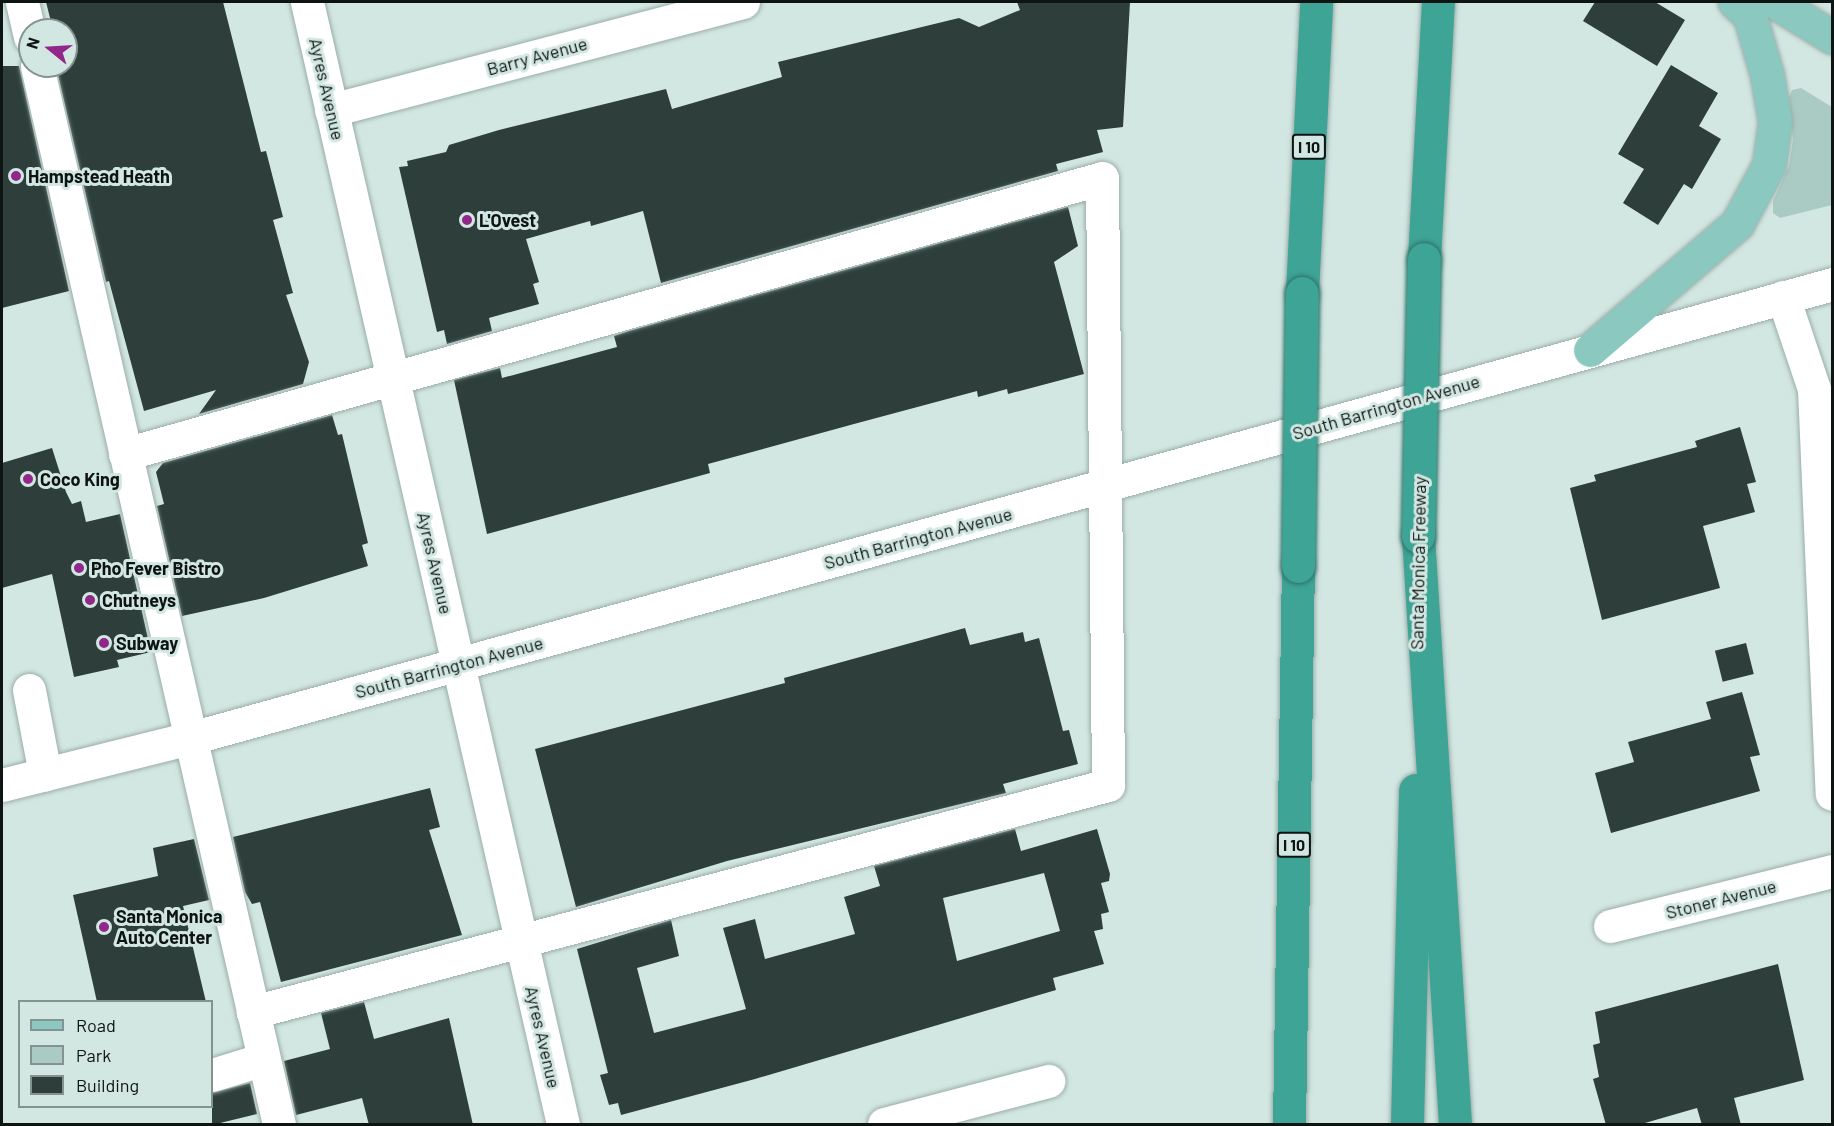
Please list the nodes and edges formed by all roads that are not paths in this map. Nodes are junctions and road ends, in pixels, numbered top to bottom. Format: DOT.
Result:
graph roads {
  1 [pos="22,2"];
  2 [pos="306,2"];
  3 [pos="743,2"];
  4 [pos="1316,2"];
  5 [pos="1438,2"];
  6 [pos="1735,2"];
  7 [pos="1775,2"];
  8 [pos="26,18"];
  9 [pos="1833,37"];
  10 [pos="40,78"];
  11 [pos="331,110"];
  12 [pos="1833,284"];
  13 [pos="1783,297"];
  14 [pos="1590,350"];
  15 [pos="393,378"];
  16 [pos="1823,389"];
  17 [pos="125,454"];
  18 [pos="1104,487"];
  19 [pos="1418,536"];
  20 [pos="1827,583"];
  21 [pos="458,664"];
  22 [pos="28,690"];
  23 [pos="190,738"];
  24 [pos="45,774"];
  25 [pos="2,785"];
  26 [pos="1833,794"];
  27 [pos="1833,871"];
  28 [pos="1610,926"];
  29 [pos="522,943"];
  30 [pos="253,1012"];
  31 [pos="264,1059"];
  32 [pos="213,1075"];
  33 [pos="1048,1081"];
  34 [pos="279,1125"];
  35 [pos="563,1125"];
  36 [pos="884,1125"];
  37 [pos="1289,1125"];
  38 [pos="1407,1125"];
  39 [pos="1455,1125"];
  1 -- 8 [label="street"];
  2 -- 11 [label="street, Ayres Avenue"];
  3 -- 11 [label="street, Barry Avenue"];
  4 -- 37 [label="highway, I 10, bridge"];
  5 -- 19 [label="highway, Santa Monica Freeway, bridge"];
  6 -- 14 [label="main road"];
  7 -- 9 [label="main road"];
  10 -- 17 [label="street"];
  11 -- 15 [label="street, Ayres Avenue"];
  12 -- 13 [label="street, South Barrington Avenue"];
  13 -- 14 [label="street, South Barrington Avenue"];
  13 -- 16 [label="street"];
  14 -- 18 [label="street, South Barrington Avenue"];
  15 -- 17 [label="street"];
  15 -- 18 [label="street"];
  15 -- 21 [label="street, Ayres Avenue"];
  16 -- 20 [label="street"];
  17 -- 23 [label="street"];
  18 -- 21 [label="street, South Barrington Avenue"];
  18 -- 29 [label="street"];
  19 -- 38 [label="highway, Santa Monica Freeway"];
  19 -- 39 [label="highway"];
  20 -- 26 [label="street"];
  21 -- 23 [label="street, South Barrington Avenue"];
  21 -- 29 [label="street, Ayres Avenue"];
  22 -- 24 [label="street"];
  23 -- 24 [label="street, South Barrington Avenue"];
  23 -- 30 [label="street"];
  24 -- 25 [label="street, South Barrington Avenue"];
  27 -- 28 [label="street, Stoner Avenue"];
  29 -- 30 [label="street"];
  29 -- 35 [label="street, Ayres Avenue"];
  30 -- 31 [label="street"];
  31 -- 32 [label="street"];
  31 -- 34 [label="street"];
  33 -- 36 [label="street"];
}
